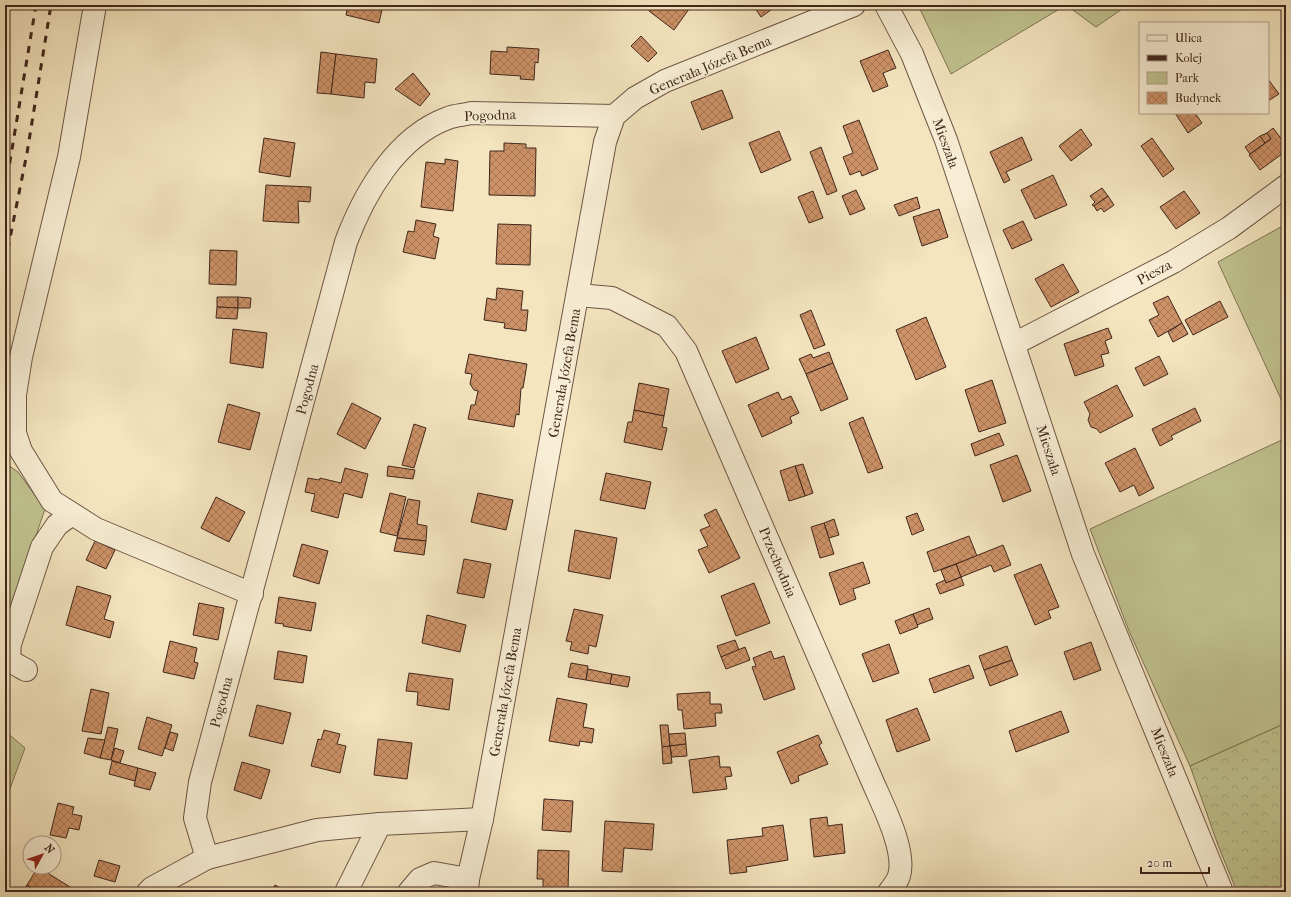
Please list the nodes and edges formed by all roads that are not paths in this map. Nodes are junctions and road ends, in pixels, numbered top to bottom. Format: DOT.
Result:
graph roads {
  1 [pos="95,5"];
  2 [pos="854,5"];
  3 [pos="886,5"];
  4 [pos="614,116"];
  5 [pos="1286,186"];
  6 [pos="578,295"];
  7 [pos="1014,344"];
  8 [pos="72,514"];
  9 [pos="252,594"];
  10 [pos="26,670"];
  11 [pos="482,819"];
  12 [pos="380,824"];
  13 [pos="207,858"];
  14 [pos="468,885"];
  15 [pos="148,892"];
  16 [pos="346,892"];
  17 [pos="409,892"];
  18 [pos="889,892"];
  19 [pos="1222,892"];
  1 -- 8 [label="street"];
  2 -- 4 [label="street, Generała Józefa Bema"];
  3 -- 7 [label="street, Mieszała"];
  4 -- 6 [label="street, Generała Józefa Bema"];
  4 -- 9 [label="street, Pogodna"];
  5 -- 7 [label="street, Piesza"];
  6 -- 11 [label="street, Generała Józefa Bema"];
  6 -- 18 [label="street, Przechodnia"];
  7 -- 19 [label="street, Mieszała"];
  8 -- 9 [label="street"];
  8 -- 10 [label="street"];
  9 -- 13 [label="street, Pogodna"];
  11 -- 12 [label="street"];
  11 -- 14 [label="street, Generała Józefa Bema"];
  12 -- 13 [label="street"];
  12 -- 16 [label="street"];
  13 -- 15 [label="street"];
  14 -- 17 [label="street"];
}
